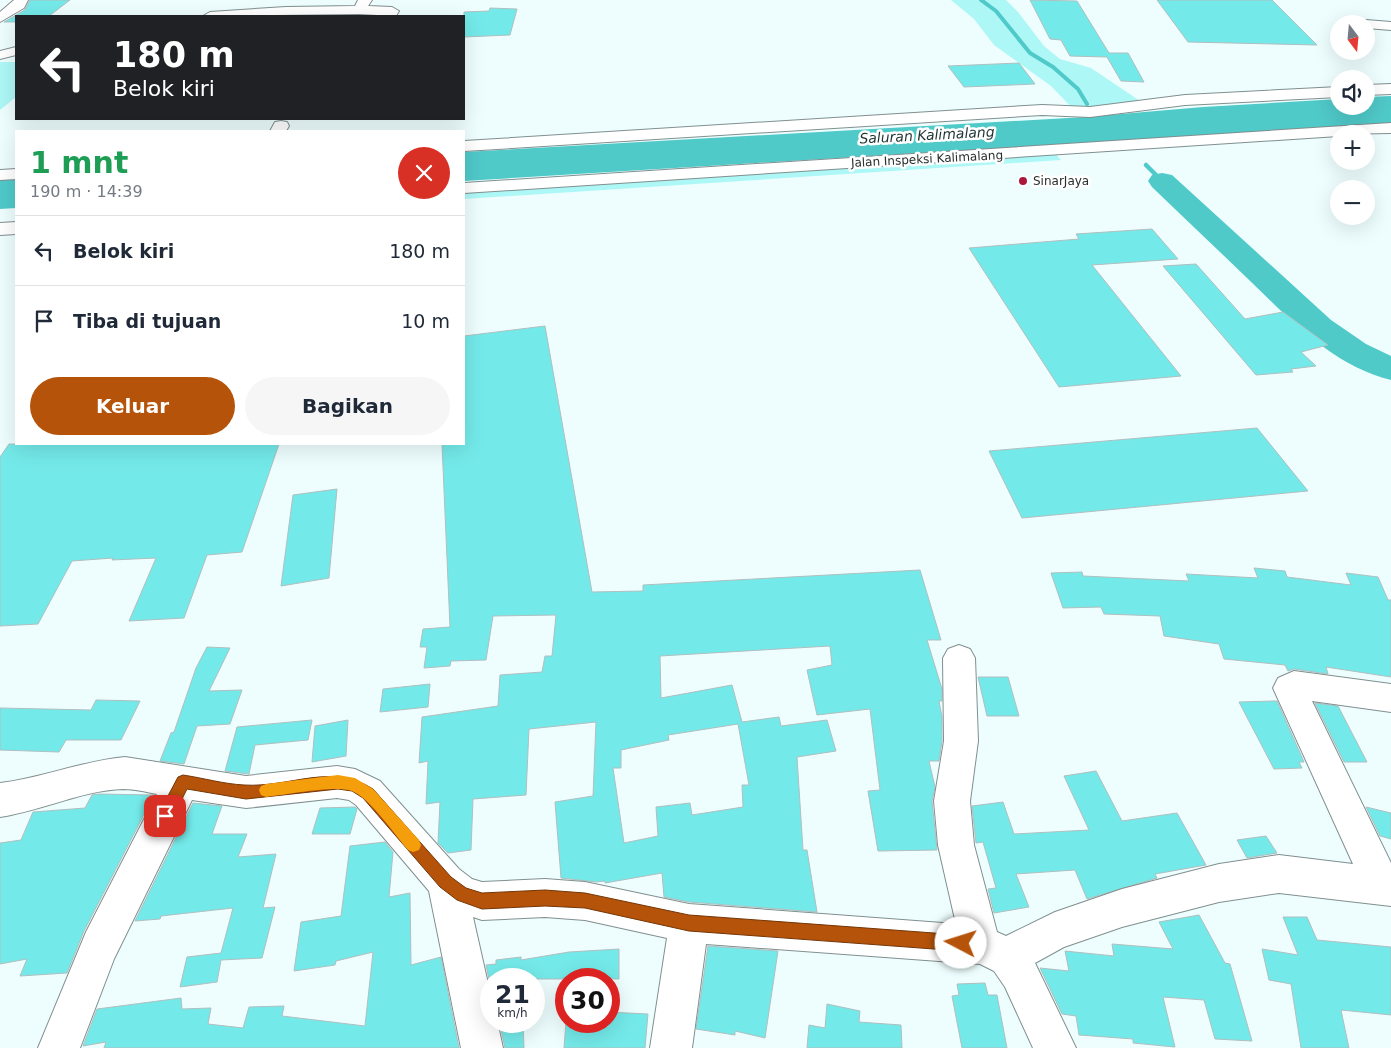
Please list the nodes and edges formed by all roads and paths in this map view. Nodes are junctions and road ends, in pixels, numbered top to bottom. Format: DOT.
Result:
graph roads {
  1 [pos="21,0"];
  2 [pos="362,5"];
  3 [pos="259,15"];
  4 [pos="390,15"];
  5 [pos="0,18"];
  6 [pos="1375,25"];
  7 [pos="1391,26"];
  8 [pos="15,51"];
  9 [pos="0,55"];
  10 [pos="1391,89"];
  11 [pos="1375,90"];
  12 [pos="1330,92"];
  13 [pos="1391,128"];
  14 [pos="1391,140"];
  15 [pos="1375,141"];
  16 [pos="1330,144"];
  17 [pos="465,146"];
  18 [pos="1160,150"];
  19 [pos="813,170"];
  20 [pos="0,174"];
  21 [pos="15,174"];
  22 [pos="465,188"];
  23 [pos="465,199"];
  24 [pos="15,216"];
  25 [pos="0,217"];
  26 [pos="15,228"];
  27 [pos="0,229"];
  28 [pos="959,658"];
  29 [pos="1391,698"];
  30 [pos="183,782"];
  31 [pos="0,800"];
  32 [pos="446,882"];
  33 [pos="1386,886"];
  34 [pos="689,923"];
  35 [pos="994,951"];
  36 [pos="59,1048"];
  37 [pos="482,1048"];
  38 [pos="671,1048"];
  39 [pos="1055,1048"];
  1 -- 5 [label="street"];
  2 -- 3 [label="street"];
  2 -- 4 [label="street"];
  6 -- 7 [label="street"];
  8 -- 9 [label="street"];
  10 -- 11 [label="street"];
  12 -- 17 [label="street"];
  13 -- 18 [label="street, Jalan Inspeksi Kalimalang"];
  14 -- 15 [label="street"];
  16 -- 18 [label="street, Jalan Inspeksi Kalimalang"];
  18 -- 19 [label="street, Jalan Inspeksi Kalimalang"];
  18 -- 19 [label="street, Jalan Inspeksi Kalimalang"];
  19 -- 22 [label="street, Jalan Inspeksi Kalimalang"];
  19 -- 23 [label="street, Jalan Inspeksi Kalimalang"];
  20 -- 21 [label="street"];
  24 -- 25 [label="street"];
  26 -- 27 [label="street"];
  28 -- 35 [label="street"];
  29 -- 33 [label="street"];
  30 -- 31 [label="street"];
  30 -- 32 [label="street"];
  30 -- 36 [label="street"];
  32 -- 34 [label="street"];
  32 -- 37 [label="street"];
  33 -- 35 [label="street"];
  34 -- 35 [label="street"];
  34 -- 38 [label="street"];
  35 -- 39 [label="street"];
}
